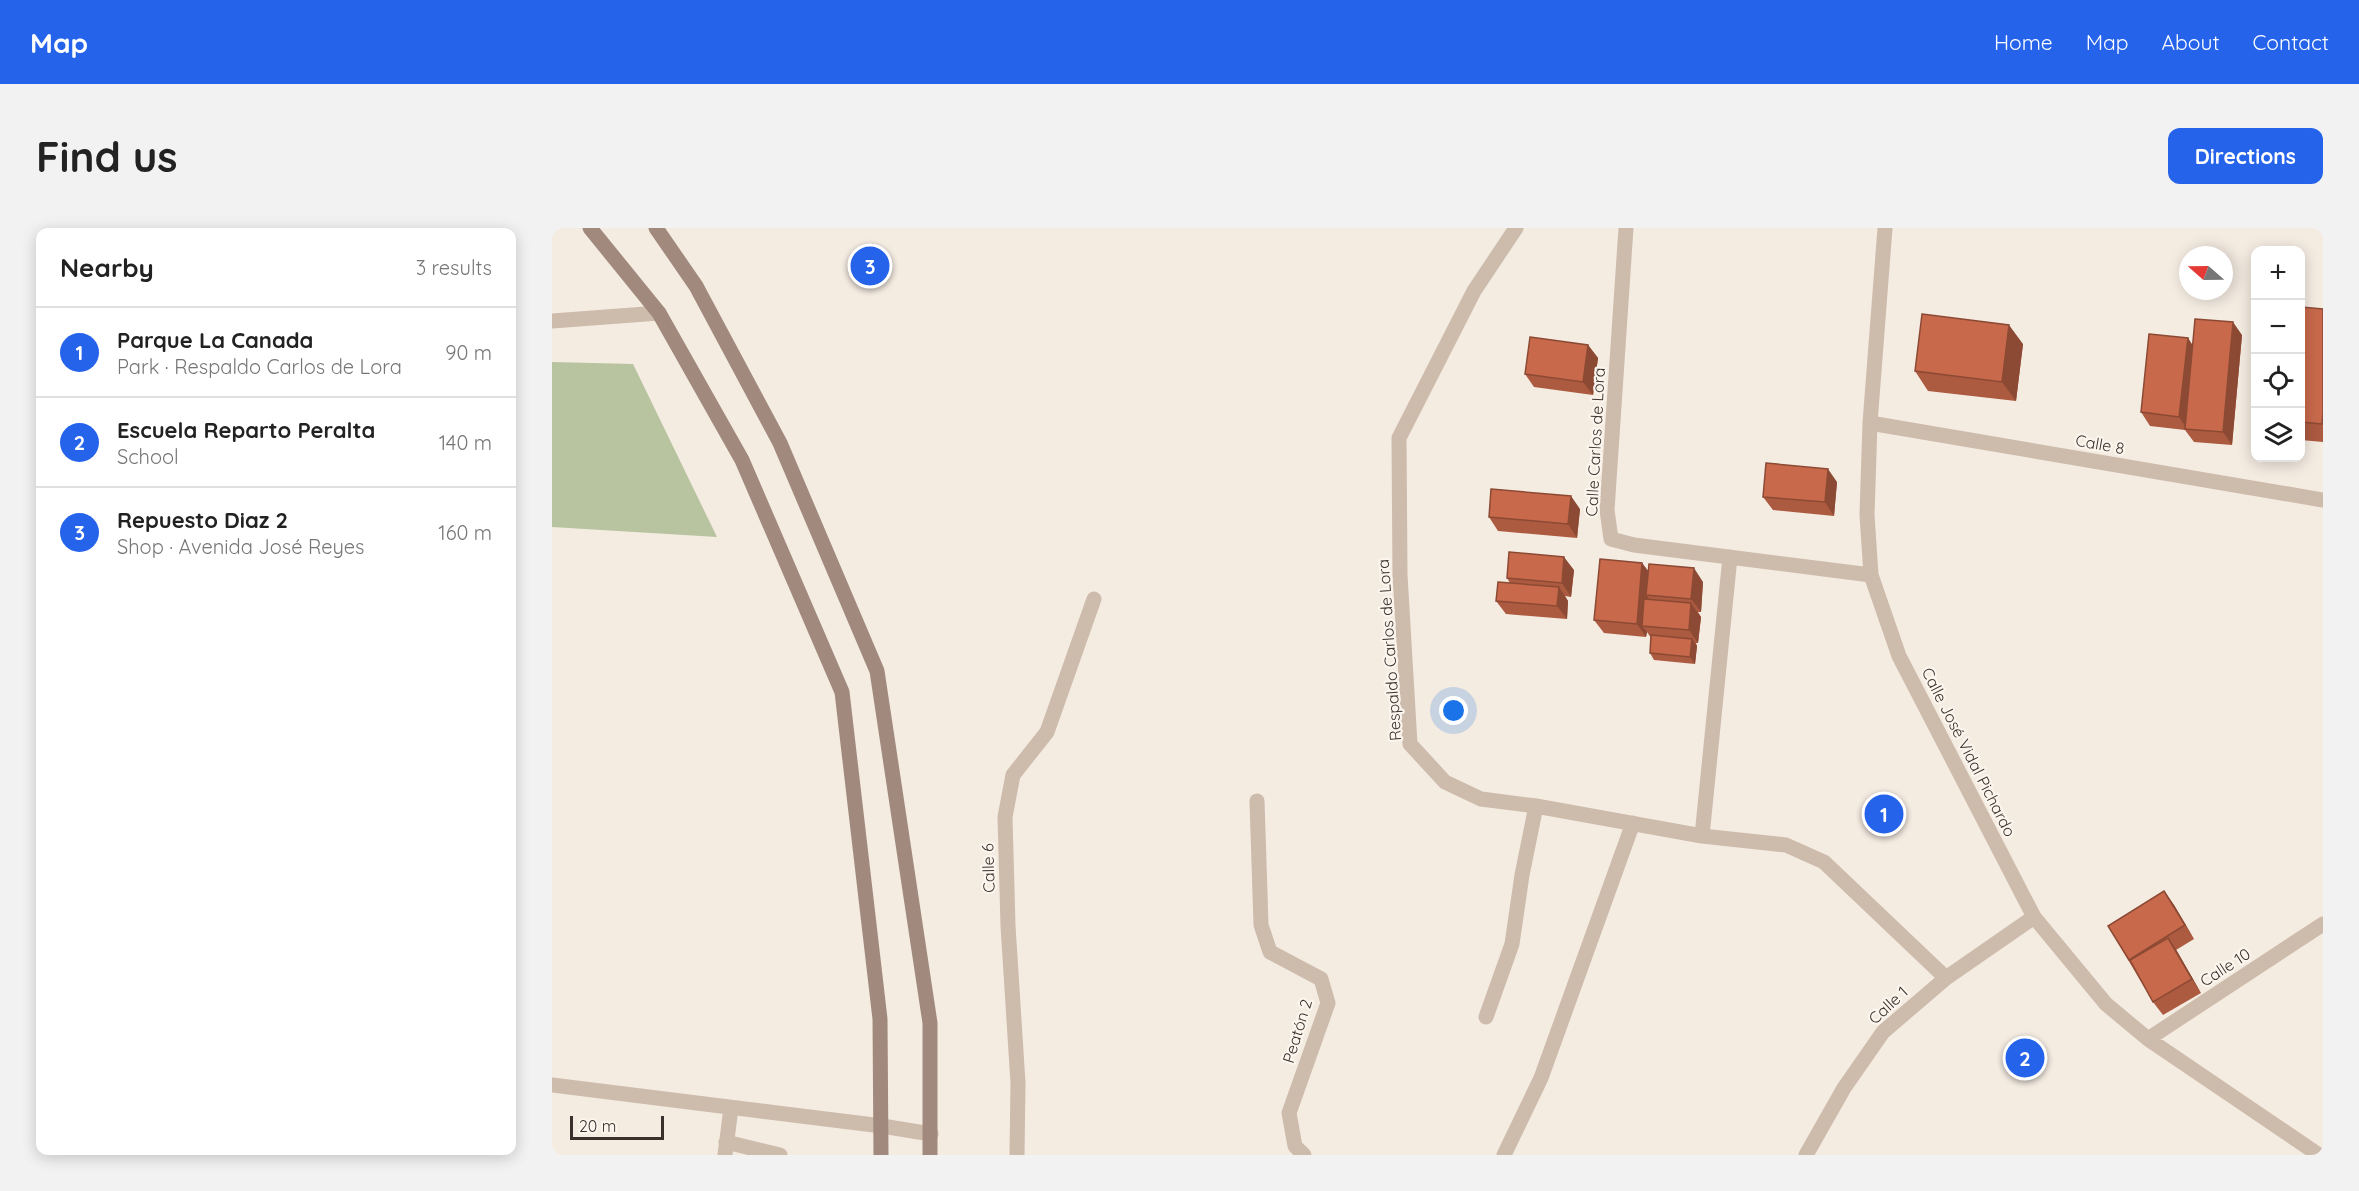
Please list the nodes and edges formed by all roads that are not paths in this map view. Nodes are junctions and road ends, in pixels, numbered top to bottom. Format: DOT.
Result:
graph roads {
  1 [pos="590,228"];
  2 [pos="656,228"];
  3 [pos="1516,228"];
  4 [pos="1626,228"];
  5 [pos="1885,228"];
  6 [pos="659,313"];
  7 [pos="552,321"];
  8 [pos="1870,423"];
  9 [pos="2323,500"];
  10 [pos="1730,557"];
  11 [pos="1871,575"];
  12 [pos="1094,599"];
  13 [pos="1257,801"];
  14 [pos="1536,806"];
  15 [pos="1633,823"];
  16 [pos="1702,836"];
  17 [pos="2034,917"];
  18 [pos="2323,924"];
  19 [pos="1946,978"];
  20 [pos="1486,1017"];
  21 [pos="2148,1039"];
  22 [pos="552,1085"];
  23 [pos="731,1108"];
  24 [pos="882,1126"];
  25 [pos="931,1134"];
  26 [pos="726,1149"];
  27 [pos="780,1155"];
  28 [pos="881,1155"];
  29 [pos="930,1155"];
  30 [pos="1017,1155"];
  31 [pos="1304,1155"];
  32 [pos="1504,1155"];
  33 [pos="1806,1155"];
  34 [pos="2319,1155"];
  1 -- 6 [label="main road"];
  2 -- 25 [label="main road"];
  3 -- 14 [label="street, Respaldo Carlos de Lora"];
  4 -- 10 [label="street, Calle Carlos de Lora"];
  5 -- 8 [label="street, Calle José Vidal Pichardo"];
  6 -- 7 [label="street"];
  6 -- 24 [label="main road"];
  8 -- 9 [label="street, Calle 8"];
  8 -- 11 [label="street, Calle José Vidal Pichardo"];
  10 -- 11 [label="street, Calle Carlos de Lora"];
  10 -- 16 [label="street"];
  11 -- 17 [label="street, Calle José Vidal Pichardo"];
  12 -- 30 [label="street, Calle 6"];
  13 -- 31 [label="street, Peatón 2"];
  14 -- 15 [label="street, Respaldo Carlos de Lora"];
  14 -- 20 [label="street"];
  15 -- 16 [label="street, Respaldo Carlos de Lora"];
  15 -- 32 [label="street"];
  16 -- 19 [label="street, Respaldo Carlos de Lora"];
  17 -- 19 [label="street, Calle 1"];
  17 -- 21 [label="street, Calle José Vidal Pichardo"];
  18 -- 21 [label="street, Calle 10"];
  19 -- 33 [label="street, Calle 1"];
  21 -- 34 [label="street, Calle José Vidal Pichardo"];
  22 -- 23 [label="street"];
  23 -- 24 [label="street"];
  23 -- 26 [label="street"];
  24 -- 25 [label="street"];
  24 -- 28 [label="main road"];
  25 -- 29 [label="main road"];
  26 -- 27 [label="street"];
}
